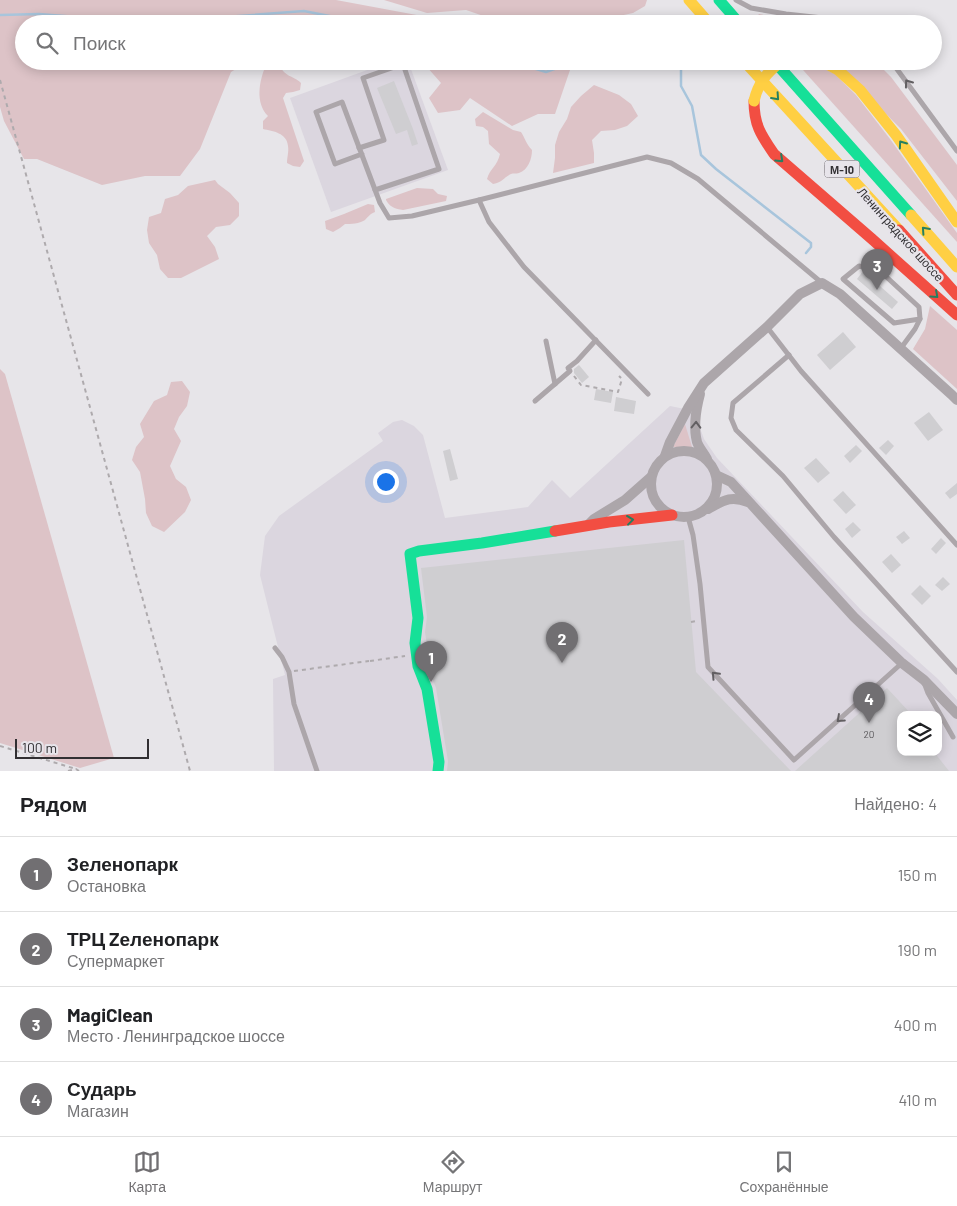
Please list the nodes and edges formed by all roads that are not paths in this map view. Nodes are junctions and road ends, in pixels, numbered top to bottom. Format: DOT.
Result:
graph roads {
  1 [pos="689,0"];
  2 [pos="719,0"];
  3 [pos="736,0"];
  4 [pos="702,15"];
  5 [pos="732,15"];
  6 [pos="795,15"];
  7 [pos="386,70"];
  8 [pos="405,70"];
  9 [pos="752,70"];
  10 [pos="770,70"];
  11 [pos="782,70"];
  12 [pos="838,70"];
  13 [pos="898,70"];
  14 [pos="359,148"];
  15 [pos="957,151"];
  16 [pos="362,154"];
  17 [pos="375,190"];
  18 [pos="479,200"];
  19 [pos="957,222"];
  20 [pos="957,267"];
  21 [pos="822,283"];
  22 [pos="957,295"];
  23 [pos="957,315"];
  24 [pos="920,319"];
  25 [pos="767,326"];
  26 [pos="546,340"];
  27 [pos="596,340"];
  28 [pos="901,348"];
  29 [pos="790,355"];
  30 [pos="704,382"];
  31 [pos="555,384"];
  32 [pos="648,394"];
  33 [pos="957,400"];
  34 [pos="535,401"];
  35 [pos="665,456"];
  36 [pos="711,464"];
  37 [pos="716,475"];
  38 [pos="651,477"];
  39 [pos="749,502"];
  40 [pos="704,511"];
  41 [pos="672,515"];
  42 [pos="688,517"];
  43 [pos="588,525"];
  44 [pos="957,544"];
  45 [pos="275,648"];
  46 [pos="902,663"];
  47 [pos="957,672"];
  48 [pos="924,680"];
  49 [pos="957,714"];
  50 [pos="953,737"];
  51 [pos="317,771"];
  52 [pos="438,771"];
  1 -- 4 [label="main road"];
  2 -- 5 [label="main road"];
  3 -- 6 [label="lane"];
  7 -- 14 [label="lane"];
  8 -- 17 [label="lane"];
  9 -- 22 [label="main road, Ленинградское шоссе / М-10, one-way"];
  10 -- 23 [label="main road, М-10, one-way, bridge"];
  20 -- 11 [label="main road, Ленинградское шоссе / М-10, one-way"];
  19 -- 12 [label="main road, one-way"];
  15 -- 13 [label="lane, one-way"];
  14 -- 16 [label="lane"];
  14 -- 16 [label="lane"];
  16 -- 17 [label="lane"];
  17 -- 18 [label="lane"];
  18 -- 21 [label="lane"];
  18 -- 27 [label="lane"];
  21 -- 25 [label="street"];
  21 -- 28 [label="street"];
  24 -- 24 [label="lane"];
  24 -- 28 [label="lane"];
  25 -- 29 [label="lane"];
  25 -- 30 [label="street"];
  26 -- 31 [label="lane"];
  27 -- 31 [label="lane"];
  27 -- 32 [label="lane"];
  28 -- 33 [label="street"];
  29 -- 44 [label="lane"];
  29 -- 47 [label="lane"];
  30 -- 35 [label="street"];
  36 -- 30 [label="street, one-way"];
  31 -- 34 [label="lane"];
  35 -- 36 [label="street"];
  35 -- 38 [label="street"];
  36 -- 37 [label="street"];
  37 -- 39 [label="street"];
  37 -- 40 [label="street"];
  38 -- 41 [label="street"];
  38 -- 43 [label="street"];
  39 -- 40 [label="street"];
  39 -- 46 [label="street"];
  40 -- 42 [label="street"];
  41 -- 42 [label="street"];
  43 -- 41 [label="main road, one-way"];
  46 -- 42 [label="lane, one-way"];
  43 -- 52 [label="main road"];
  45 -- 51 [label="lane"];
  46 -- 48 [label="street"];
  48 -- 49 [label="street"];
  48 -- 50 [label="lane"];
}
